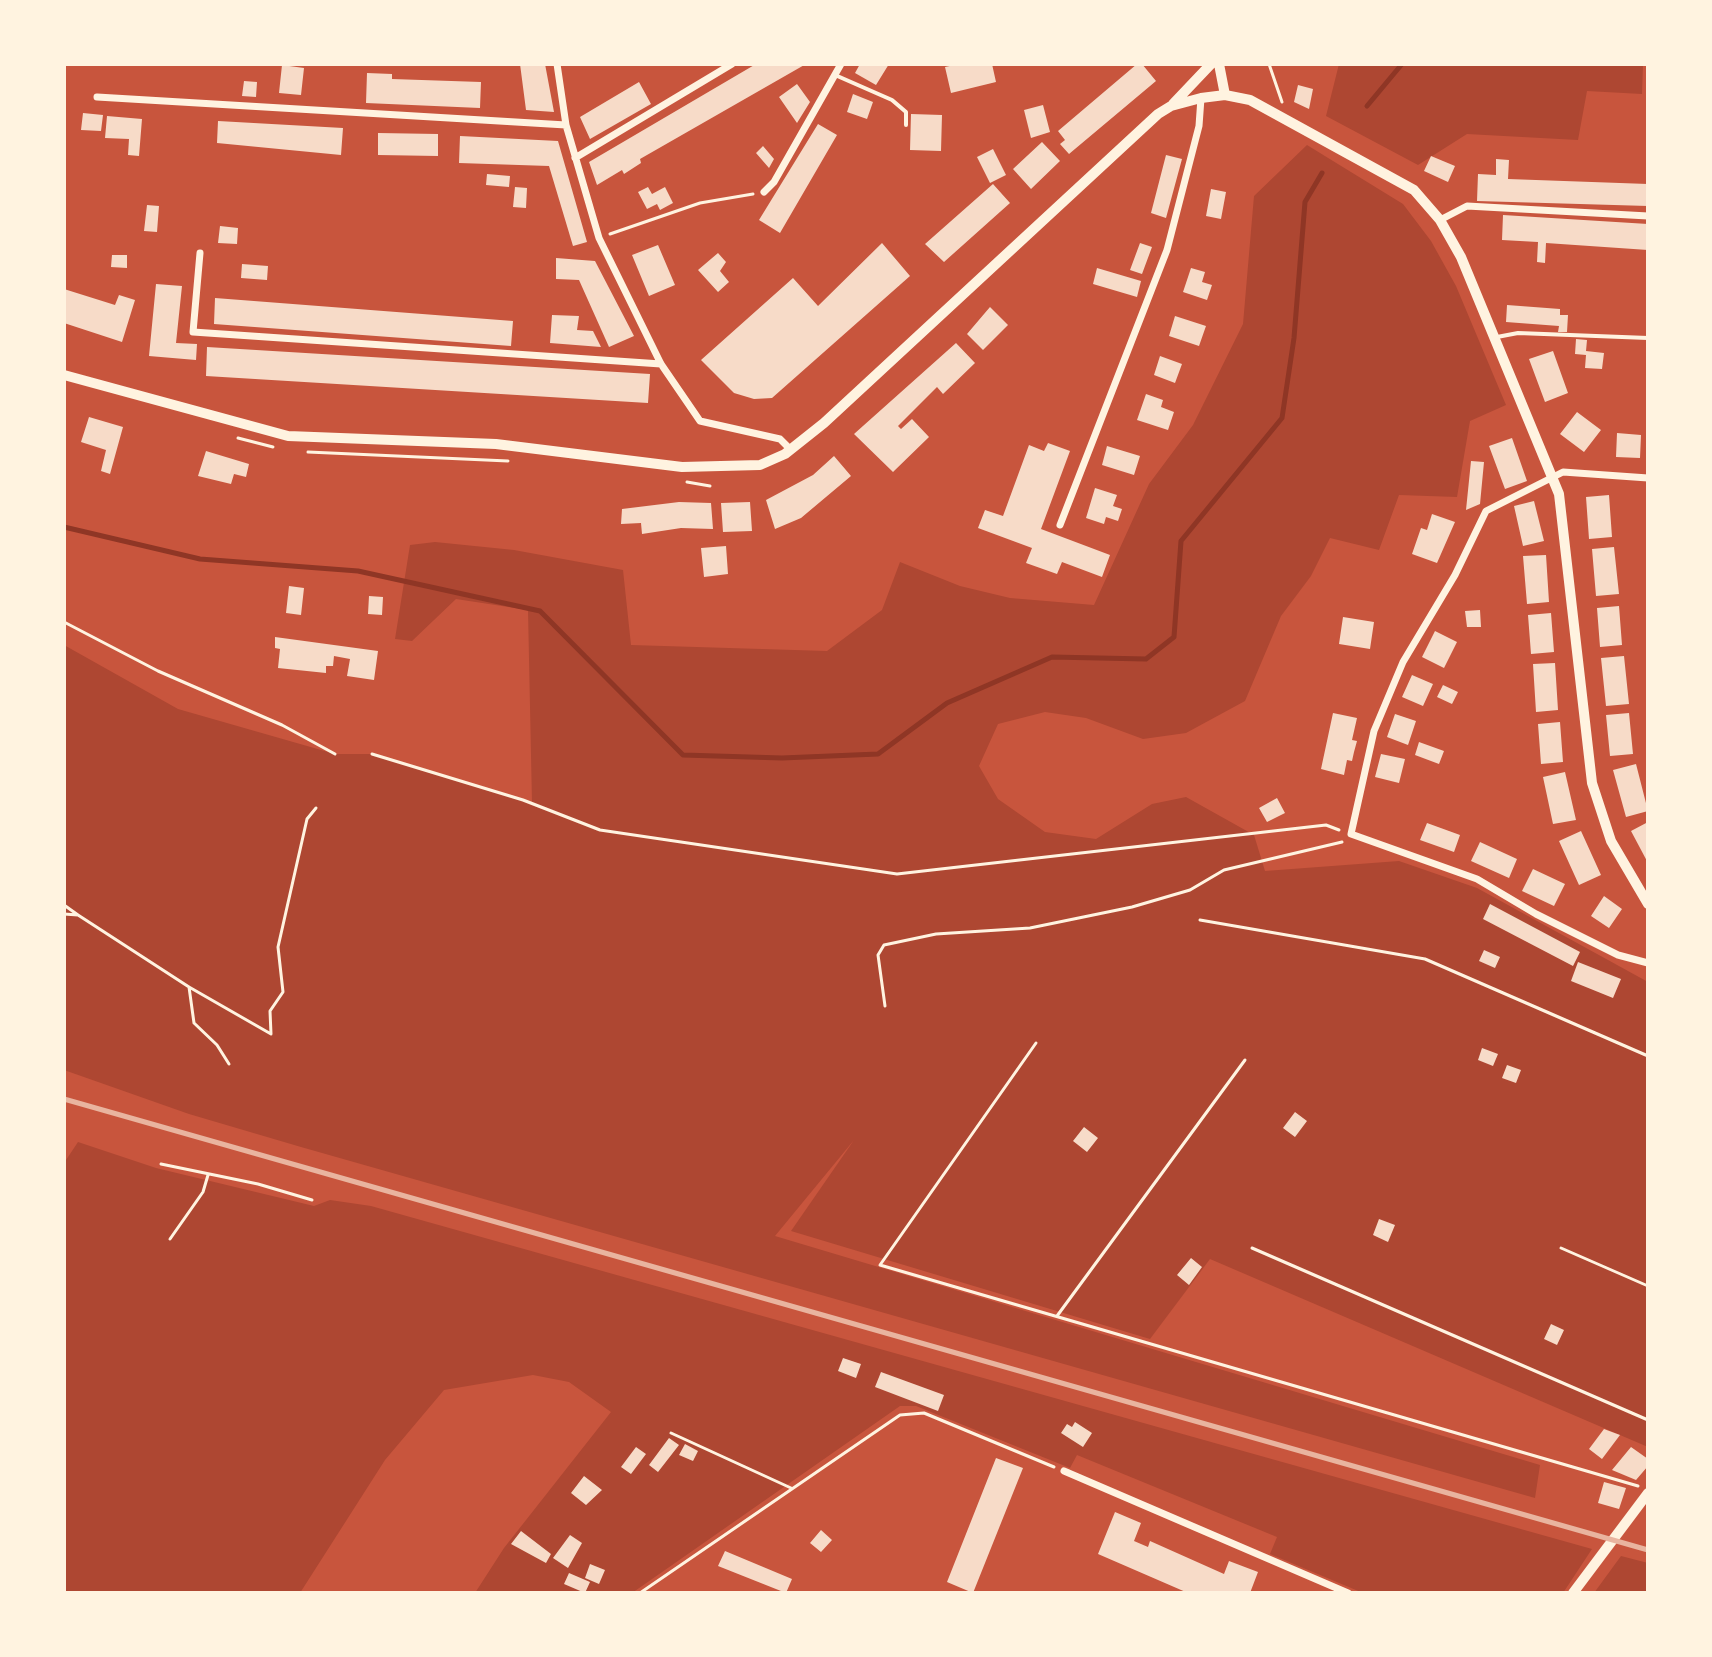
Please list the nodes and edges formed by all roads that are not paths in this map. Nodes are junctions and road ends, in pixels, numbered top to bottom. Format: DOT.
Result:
graph roads {
  1 [pos="557,64"];
  2 [pos="732,64"];
  3 [pos="841,64"];
  4 [pos="1211,64"];
  5 [pos="1219,64"];
  6 [pos="835,75"];
  7 [pos="1225,95"];
  8 [pos="97,97"];
  9 [pos="1201,98"];
  10 [pos="1171,106"];
  11 [pos="566,125"];
  12 [pos="906,125"];
  13 [pos="575,158"];
  14 [pos="764,192"];
  15 [pos="1648,216"];
  16 [pos="1440,220"];
  17 [pos="200,253"];
  18 [pos="1497,337"];
  19 [pos="1648,338"];
  20 [pos="661,364"];
  21 [pos="64,375"];
  22 [pos="791,450"];
  23 [pos="1554,476"];
  24 [pos="1648,478"];
  25 [pos="1060,525"];
  26 [pos="1648,904"];
  27 [pos="1648,963"];
  28 [pos="1064,1471"];
  29 [pos="1645,1490"];
  30 [pos="1348,1593"];
  31 [pos="1573,1593"];
  1 -- 11 [label="street"];
  2 -- 13 [label="street"];
  3 -- 6 [label="street"];
  4 -- 10 [label="main road"];
  5 -- 7 [label="main road"];
  6 -- 12 [label="lane"];
  6 -- 14 [label="street"];
  7 -- 9 [label="main road"];
  7 -- 16 [label="main road"];
  8 -- 11 [label="street"];
  9 -- 10 [label="main road"];
  9 -- 25 [label="street"];
  10 -- 22 [label="main road"];
  11 -- 13 [label="street"];
  13 -- 20 [label="street"];
  15 -- 16 [label="street"];
  16 -- 18 [label="main road"];
  17 -- 20 [label="street"];
  18 -- 19 [label="lane"];
  18 -- 23 [label="main road"];
  20 -- 22 [label="street"];
  21 -- 22 [label="main road"];
  23 -- 24 [label="street"];
  23 -- 26 [label="main road"];
  23 -- 27 [label="street"];
  28 -- 30 [label="street"];
  29 -- 31 [label="main road"];
}
